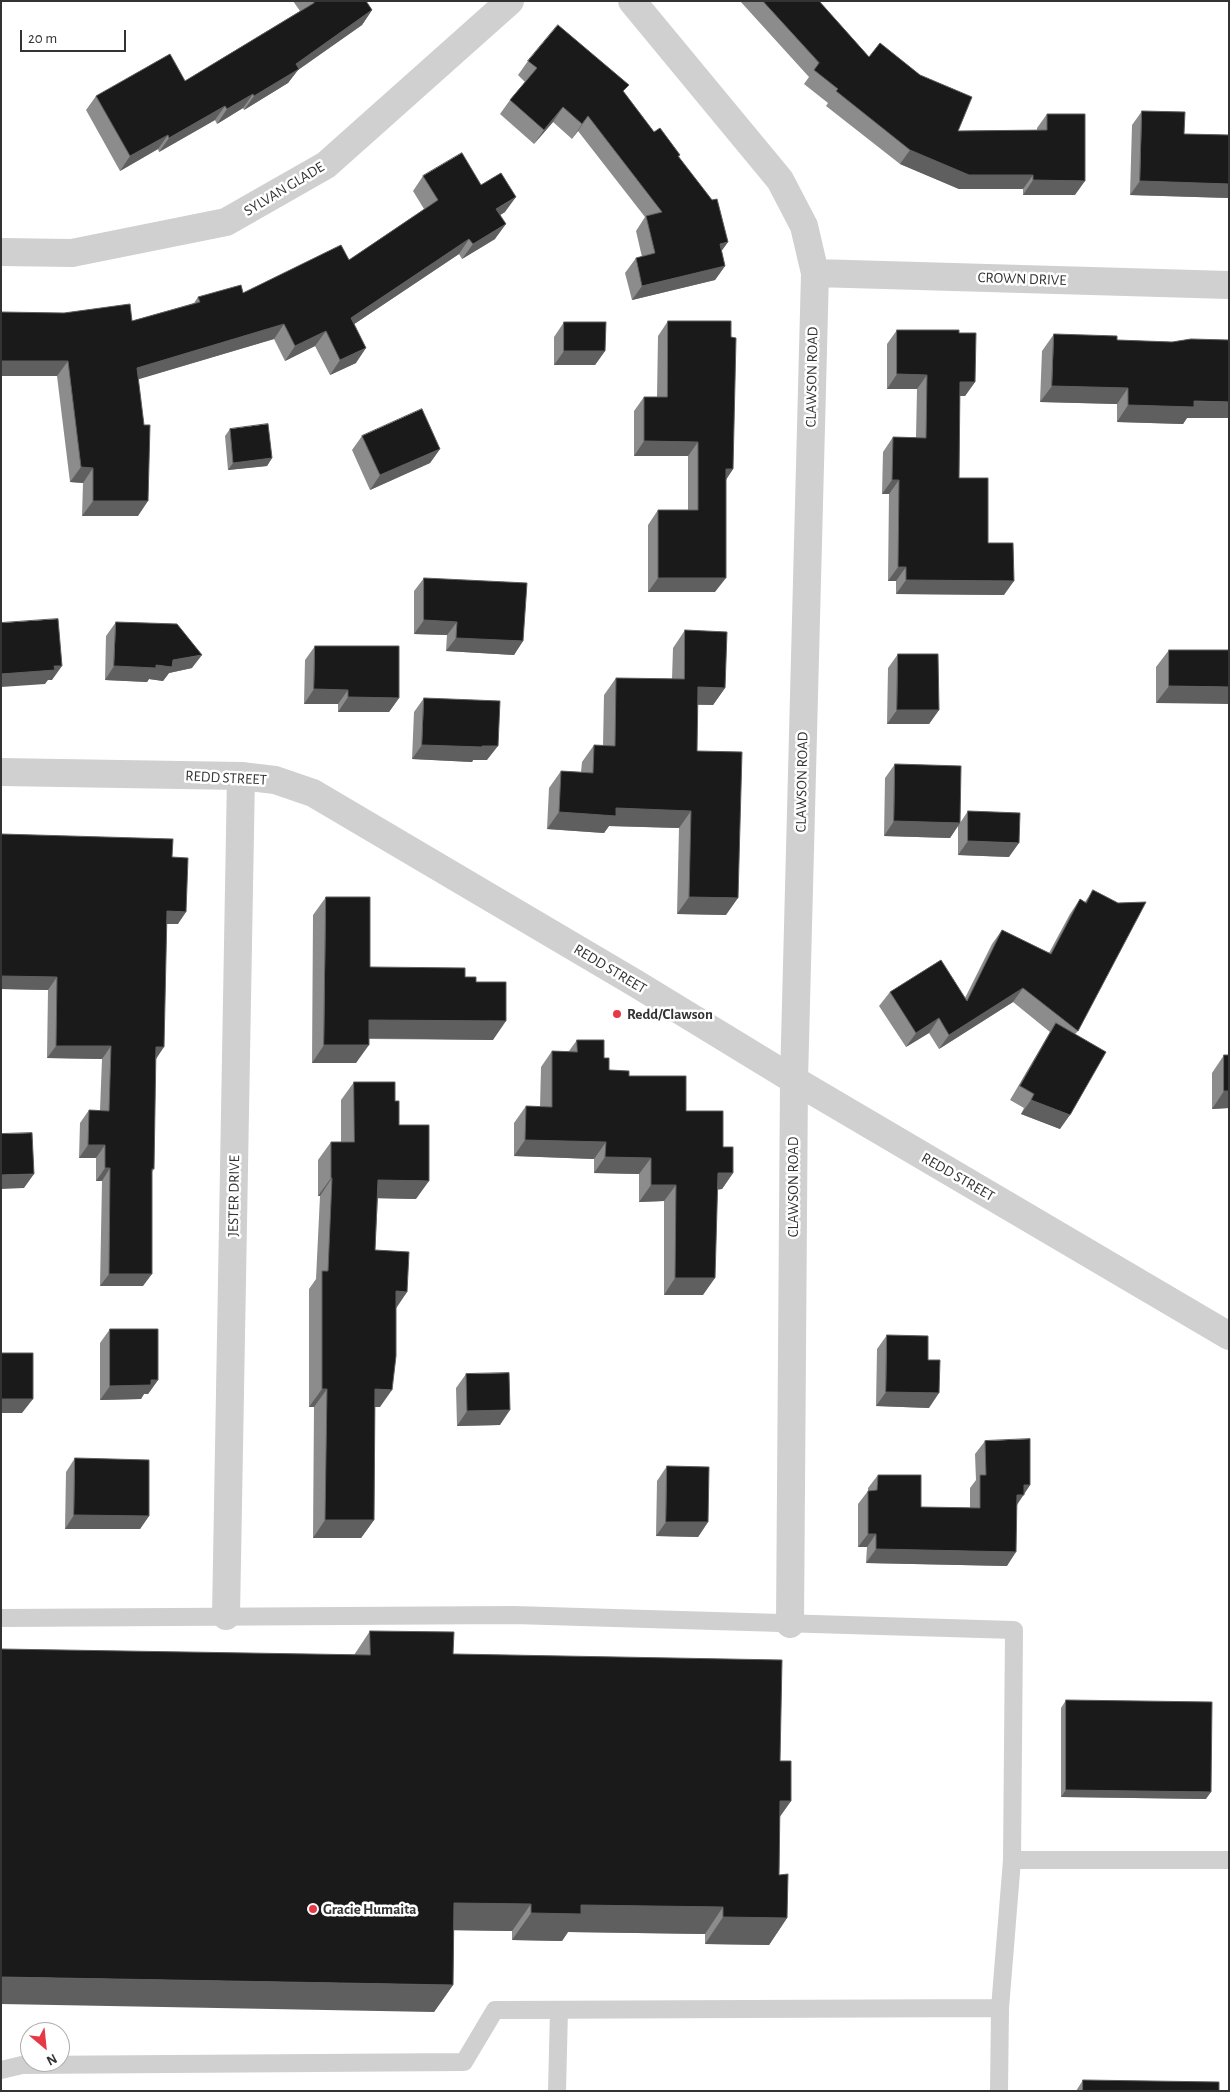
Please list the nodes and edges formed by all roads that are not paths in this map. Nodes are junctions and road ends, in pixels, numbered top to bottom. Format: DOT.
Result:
graph roads {
  1 [pos="510,1"];
  2 [pos="632,1"];
  3 [pos="1,252"];
  4 [pos="815,273"];
  5 [pos="1229,285"];
  6 [pos="1,772"];
  7 [pos="241,776"];
  8 [pos="794,1080"];
  9 [pos="1229,1336"];
  10 [pos="226,1616"];
  11 [pos="1,1618"];
  12 [pos="790,1624"];
  13 [pos="1012,1860"];
  14 [pos="1229,1860"];
  15 [pos="1000,2008"];
  16 [pos="559,2010"];
  17 [pos="1,2070"];
  18 [pos="557,2091"];
  19 [pos="999,2091"];
  1 -- 3 [label="street, SYLVAN GLADE"];
  2 -- 4 [label="street, CLAWSON ROAD"];
  4 -- 5 [label="street, CROWN DRIVE"];
  4 -- 8 [label="street, CLAWSON ROAD"];
  6 -- 7 [label="street, REDD STREET"];
  7 -- 8 [label="street, REDD STREET"];
  7 -- 10 [label="street, JESTER DRIVE"];
  8 -- 9 [label="street, REDD STREET"];
  8 -- 12 [label="street, CLAWSON ROAD"];
  10 -- 11 [label="lane"];
  10 -- 12 [label="lane"];
  12 -- 13 [label="lane"];
  13 -- 14 [label="lane"];
  13 -- 15 [label="lane"];
  15 -- 16 [label="lane"];
  15 -- 19 [label="lane"];
  16 -- 17 [label="lane"];
  16 -- 18 [label="lane"];
}
